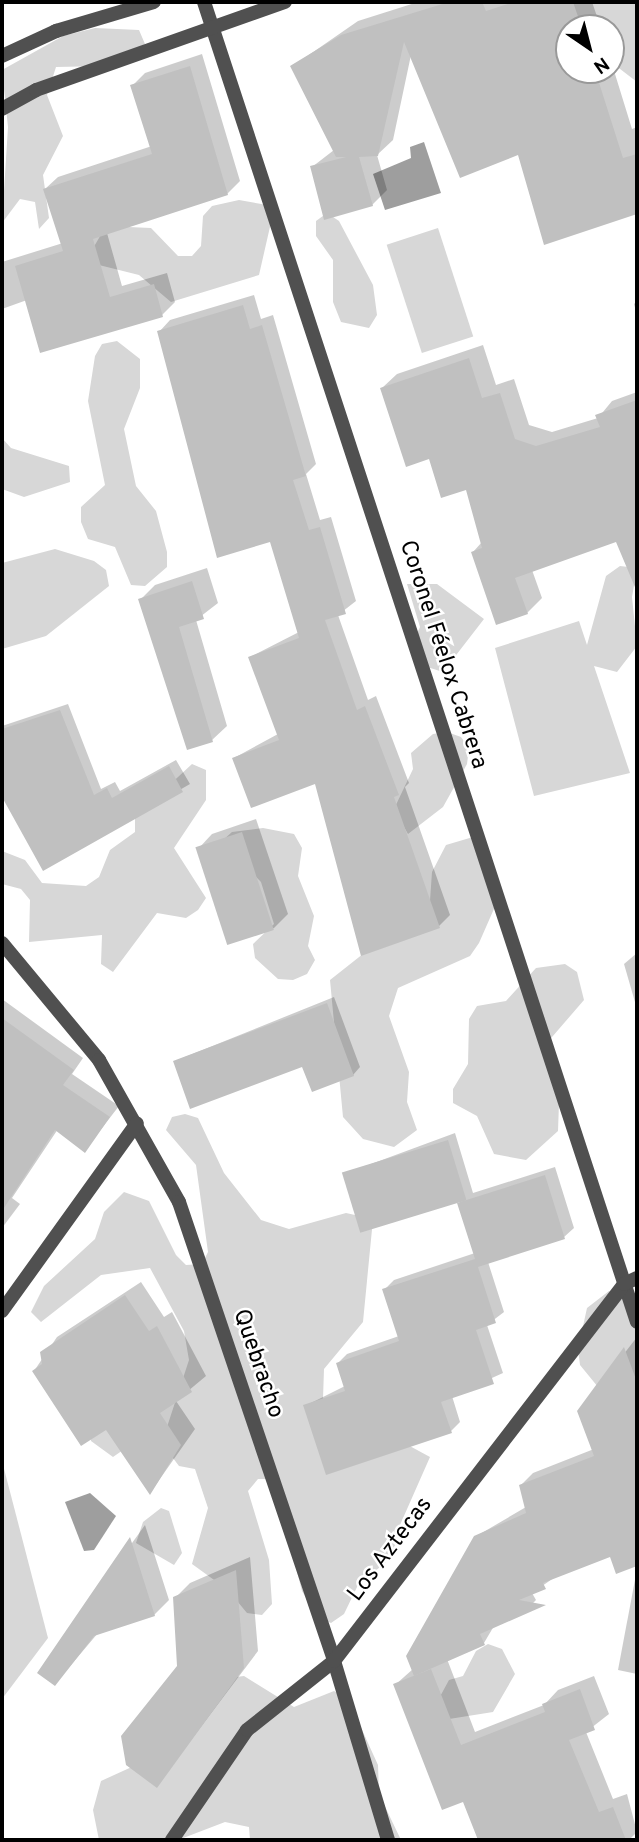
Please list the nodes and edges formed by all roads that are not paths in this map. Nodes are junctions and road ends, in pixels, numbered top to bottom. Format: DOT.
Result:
graph roads {
  1 [pos="154,2"];
  2 [pos="204,2"];
  3 [pos="285,2"];
  4 [pos="212,24"];
  5 [pos="2,56"];
  6 [pos="2,108"];
  7 [pos="2,943"];
  8 [pos="137,1123"];
  9 [pos="630,1281"];
  10 [pos="2,1311"];
  11 [pos="637,1322"];
  12 [pos="334,1661"];
  13 [pos="172,1840"];
  14 [pos="388,1840"];
  1 -- 5 [label="street"];
  2 -- 4 [label="street, Coronel Féelox Cabrera"];
  3 -- 4 [label="street"];
  4 -- 6 [label="street"];
  4 -- 9 [label="street, Coronel Féelox Cabrera"];
  7 -- 8 [label="street, Quebracho"];
  8 -- 10 [label="street"];
  8 -- 12 [label="street, Quebracho"];
  9 -- 11 [label="street, Coronel Féelox Cabrera"];
  9 -- 12 [label="street, Los Aztecas"];
  12 -- 13 [label="street, Los Aztecas"];
  12 -- 14 [label="street, Quebracho"];
}
